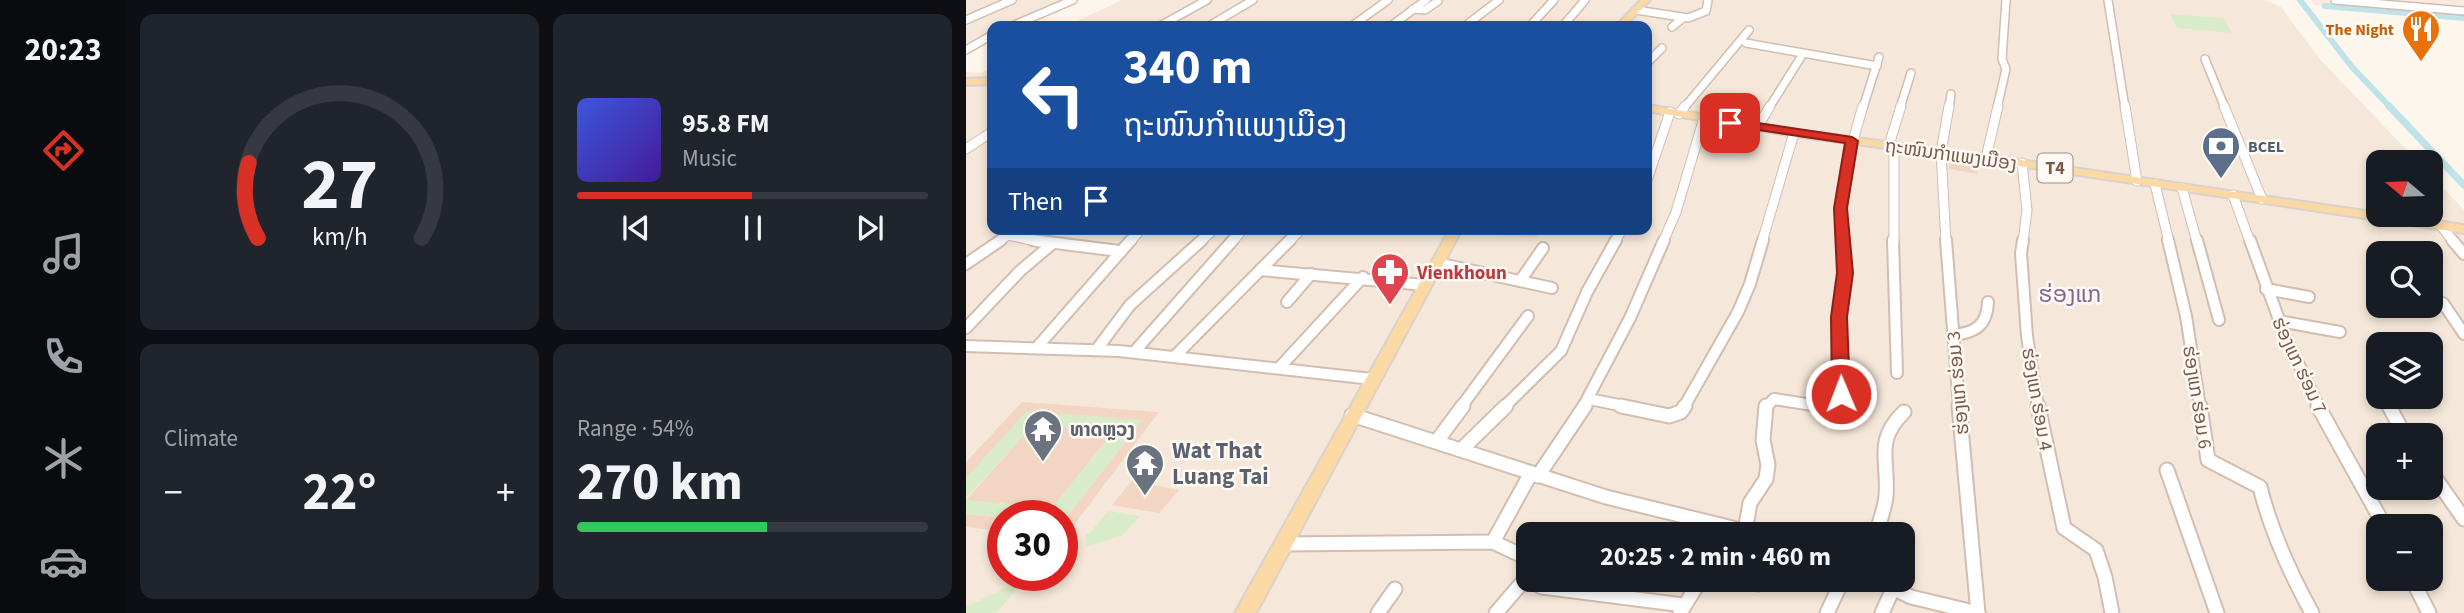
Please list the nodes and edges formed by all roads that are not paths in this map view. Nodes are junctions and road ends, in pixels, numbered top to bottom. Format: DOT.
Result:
graph roads {
  1 [pos="1012,0"];
  2 [pos="1073,0"];
  3 [pos="1207,0"];
  4 [pos="1253,0"];
  5 [pos="1388,0"];
  6 [pos="1426,0"];
  7 [pos="1499,0"];
  8 [pos="1554,0"];
  9 [pos="1585,0"];
  10 [pos="1646,0"];
  11 [pos="1709,0"];
  12 [pos="2006,0"];
  13 [pos="2108,0"];
  14 [pos="2335,0"];
  15 [pos="1438,1"];
  16 [pos="1413,9"];
  17 [pos="1636,10"];
  18 [pos="2464,11"];
  19 [pos="1683,18"];
  20 [pos="966,20"];
  21 [pos="1024,21"];
  22 [pos="1169,21"];
  23 [pos="1217,21"];
  24 [pos="1359,21"];
  25 [pos="1397,21"];
  26 [pos="1472,21"];
  27 [pos="1535,21"];
  28 [pos="1567,21"];
  29 [pos="1625,21"];
  30 [pos="1672,27"];
  31 [pos="1749,30"];
  32 [pos="987,38"];
  33 [pos="1746,43"];
  34 [pos="1662,48"];
  35 [pos="966,50"];
  36 [pos="1801,57"];
  37 [pos="1652,58"];
  38 [pos="2206,59"];
  39 [pos="1911,73"];
  40 [pos="987,81"];
  41 [pos="966,82"];
  42 [pos="1951,94"];
  43 [pos="1652,109"];
  44 [pos="1674,113"];
  45 [pos="1704,118"];
  46 [pos="1757,128"];
  47 [pos="1794,133"];
  48 [pos="987,135"];
  49 [pos="1852,141"];
  50 [pos="1891,145"];
  51 [pos="966,149"];
  52 [pos="1941,152"];
  53 [pos="1986,158"];
  54 [pos="2022,163"];
  55 [pos="1652,168"];
  56 [pos="2137,181"];
  57 [pos="2155,184"];
  58 [pos="2182,188"];
  59 [pos="2232,195"];
  60 [pos="2263,199"];
  61 [pos="2366,215"];
  62 [pos="2443,226"];
  63 [pos="2443,228"];
  64 [pos="2464,229"];
  65 [pos="1008,235"];
  66 [pos="1022,235"];
  67 [pos="1135,235"];
  68 [pos="1207,235"];
  69 [pos="1238,235"];
  70 [pos="1295,235"];
  71 [pos="1453,235"];
  72 [pos="1619,235"];
  73 [pos="1052,244"];
  74 [pos="1543,248"];
  75 [pos="1119,251"];
  76 [pos="2464,254"];
  77 [pos="1437,263"];
  78 [pos="966,264"];
  79 [pos="1260,270"];
  80 [pos="1311,274"];
  81 [pos="1363,277"];
  82 [pos="1520,281"];
  83 [pos="1425,285"];
  84 [pos="1552,288"];
  85 [pos="2266,289"];
  86 [pos="2309,297"];
  87 [pos="1287,302"];
  88 [pos="1988,302"];
  89 [pos="2443,303"];
  90 [pos="1528,317"];
  91 [pos="2219,320"];
  92 [pos="2279,321"];
  93 [pos="966,328"];
  94 [pos="2340,332"];
  95 [pos="2464,334"];
  96 [pos="1952,335"];
  97 [pos="1039,345"];
  98 [pos="966,346"];
  99 [pos="1097,349"];
  100 [pos="1135,351"];
  101 [pos="1176,355"];
  102 [pos="1280,368"];
  103 [pos="1896,373"];
  104 [pos="1372,379"];
  105 [pos="1589,399"];
  106 [pos="1904,412"];
  107 [pos="1353,415"];
  108 [pos="1437,441"];
  109 [pos="1462,449"];
  110 [pos="2167,470"];
  111 [pos="1534,475"];
  112 [pos="2443,489"];
  113 [pos="2378,514"];
  114 [pos="2464,519"];
  115 [pos="1703,522"];
  116 [pos="1745,522"];
  117 [pos="1880,522"];
  118 [pos="1493,542"];
  119 [pos="1284,544"];
  120 [pos="1516,553"];
  121 [pos="1516,588"];
  122 [pos="1395,589"];
  123 [pos="2418,591"];
  124 [pos="1589,592"];
  125 [pos="1693,592"];
  126 [pos="1837,592"];
  127 [pos="1892,592"];
  128 [pos="1895,592"];
  129 [pos="1682,609"];
  130 [pos="1245,613"];
  131 [pos="1378,613"];
  132 [pos="1496,613"];
  133 [pos="1827,613"];
  134 [pos="1882,613"];
  135 [pos="1978,613"];
  136 [pos="2112,613"];
  137 [pos="2217,613"];
  138 [pos="2312,613"];
  139 [pos="2429,613"];
  1 -- 20 [label="street"];
  2 -- 21 [label="street"];
  3 -- 22 [label="street"];
  4 -- 23 [label="street"];
  5 -- 24 [label="street"];
  6 -- 16 [label="street"];
  7 -- 26 [label="street"];
  8 -- 27 [label="street"];
  9 -- 28 [label="street"];
  10 -- 17 [label="main road"];
  11 -- 19 [label="street"];
  12 -- 53 [label="street"];
  13 -- 56 [label="street"];
  14 -- 18 [label="street"];
  15 -- 16 [label="street"];
  16 -- 25 [label="street"];
  17 -- 19 [label="street"];
  17 -- 29 [label="main road"];
  19 -- 30 [label="street"];
  31 -- 44 [label="street"];
  32 -- 35 [label="street"];
  33 -- 49 [label="street"];
  34 -- 37 [label="street"];
  36 -- 46 [label="street"];
  38 -- 60 [label="street"];
  39 -- 50 [label="street"];
  40 -- 41 [label="main road"];
  42 -- 52 [label="street, ຮ່ອງແກ ຮ່ອມ 3"];
  43 -- 44 [label="main road, ຖະໜົນກຳແພງເມືອງ / T4"];
  44 -- 45 [label="main road, ຖະໜົນກຳແພງເມືອງ / T4"];
  44 -- 55 [label="street"];
  45 -- 46 [label="main road, ຖະໜົນກຳແພງເມືອງ / T4"];
  45 -- 105 [label="street"];
  46 -- 47 [label="main road, ຖະໜົນກຳແພງເມືອງ / T4"];
  47 -- 49 [label="main road, ຖະໜົນກຳແພງເມືອງ / T4"];
  47 -- 105 [label="street"];
  48 -- 51 [label="street"];
  49 -- 50 [label="main road, ຖະໜົນກຳແພງເມືອງ / T4"];
  49 -- 116 [label="street"];
  50 -- 52 [label="main road, ຖະໜົນກຳແພງເມືອງ / T4"];
  50 -- 103 [label="street"];
  52 -- 53 [label="main road, ຖະໜົນກຳແພງເມືອງ / T4"];
  52 -- 96 [label="street, ຮ່ອງແກ ຮ່ອມ 3"];
  53 -- 54 [label="main road, ຖະໜົນກຳແພງເມືອງ / T4"];
  54 -- 56 [label="main road, ຖະໜົນກຳແພງເມືອງ / T4"];
  54 -- 136 [label="street, ຮ່ອງແກ ຮ່ອມ 4"];
  56 -- 57 [label="main road, ຖະໜົນກຳແພງເມືອງ / T4"];
  57 -- 58 [label="main road, ຖະໜົນກຳແພງເມືອງ / T4"];
  57 -- 138 [label="street, ຮ່ອງແກ ຮ່ອມ 6"];
  58 -- 59 [label="main road, ຖະໜົນກຳແພງເມືອງ / T4"];
  58 -- 91 [label="street"];
  59 -- 60 [label="main road, ຖະໜົນກຳແພງເມືອງ / T4"];
  59 -- 85 [label="street, ຮ່ອງແກ ຮ່ອມ 7"];
  60 -- 61 [label="main road, ຖະໜົນກຳແພງເມືອງ / T4"];
  62 -- 64 [label="main road, ຖະໜົນກຳແພງເມືອງ / T4"];
  63 -- 76 [label="street"];
  65 -- 78 [label="street"];
  66 -- 73 [label="street"];
  67 -- 75 [label="street"];
  68 -- 99 [label="street"];
  69 -- 100 [label="street"];
  70 -- 79 [label="street"];
  71 -- 77 [label="main road"];
  72 -- 109 [label="street"];
  73 -- 75 [label="street"];
  73 -- 93 [label="street"];
  74 -- 82 [label="street"];
  75 -- 97 [label="street"];
  77 -- 82 [label="street"];
  77 -- 83 [label="main road"];
  79 -- 80 [label="street"];
  79 -- 101 [label="street"];
  80 -- 81 [label="street"];
  80 -- 87 [label="street"];
  81 -- 83 [label="street"];
  81 -- 102 [label="street"];
  82 -- 84 [label="street"];
  83 -- 104 [label="main road"];
  85 -- 86 [label="street"];
  85 -- 92 [label="street, ຮ່ອງແກ ຮ່ອມ 7"];
  88 -- 96 [label="street"];
  89 -- 95 [label="street"];
  90 -- 108 [label="street"];
  92 -- 94 [label="street"];
  92 -- 113 [label="street, ຮ່ອງແກ ຮ່ອມ 7"];
  96 -- 135 [label="street, ຮ່ອງແກ ຮ່ອມ 3"];
  97 -- 98 [label="street"];
  97 -- 99 [label="street"];
  99 -- 100 [label="street"];
  100 -- 101 [label="street"];
  101 -- 102 [label="street"];
  102 -- 104 [label="street"];
  104 -- 107 [label="main road"];
  105 -- 111 [label="street"];
  106 -- 117 [label="street"];
  107 -- 108 [label="street"];
  107 -- 119 [label="main road"];
  108 -- 109 [label="street"];
  109 -- 111 [label="street"];
  110 -- 137 [label="street"];
  111 -- 115 [label="street"];
  111 -- 118 [label="street"];
  112 -- 114 [label="street"];
  118 -- 119 [label="street"];
  118 -- 120 [label="street"];
  119 -- 130 [label="main road"];
  121 -- 132 [label="street"];
  122 -- 131 [label="street"];
  123 -- 139 [label="street"];
  124 -- 129 [label="street"];
  125 -- 129 [label="street"];
  126 -- 133 [label="street"];
  127 -- 134 [label="street"];
  128 -- 135 [label="street"];
}
